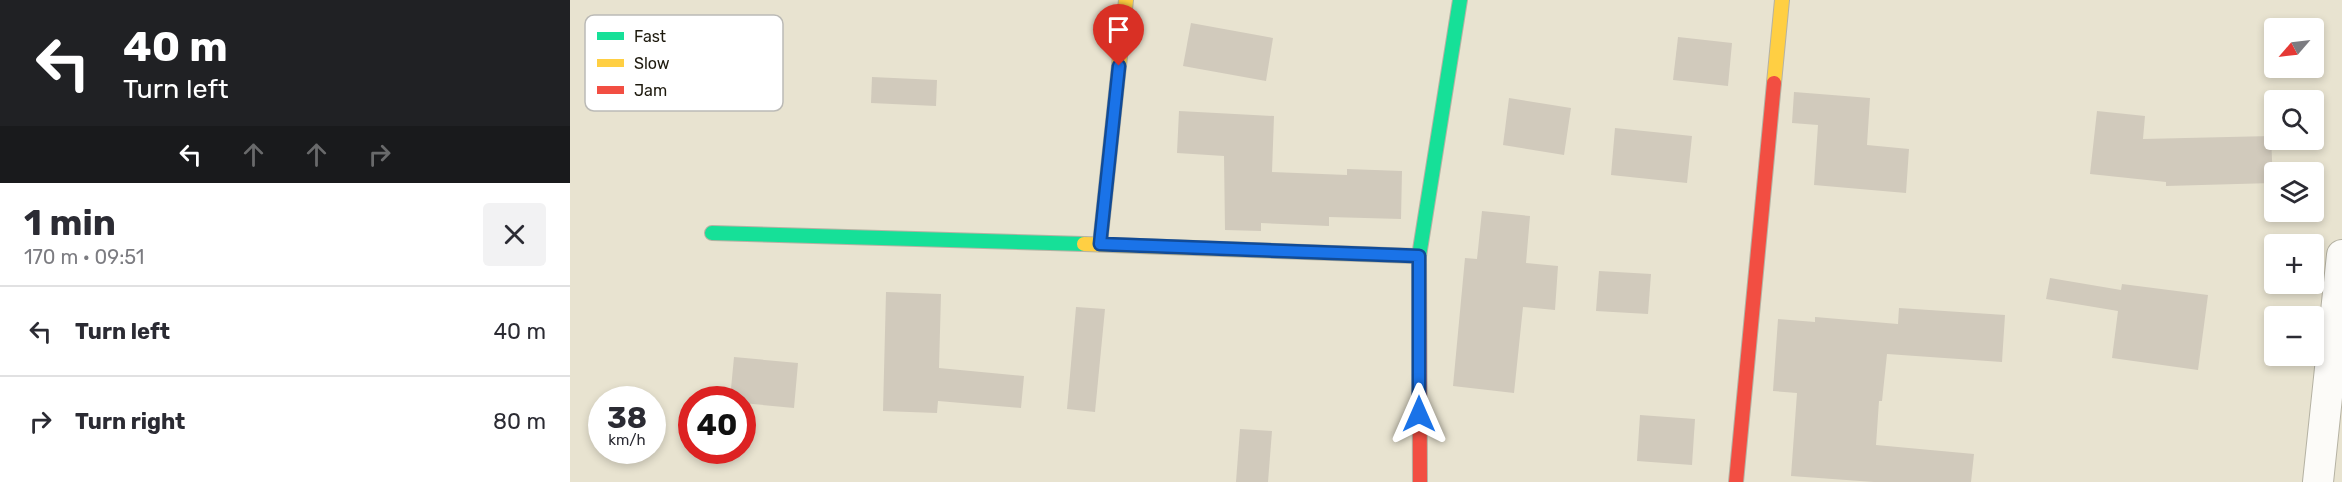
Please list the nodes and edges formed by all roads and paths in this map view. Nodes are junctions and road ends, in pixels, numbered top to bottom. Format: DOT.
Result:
graph roads {
  1 [pos="1126,0"];
  2 [pos="1460,0"];
  3 [pos="1782,0"];
  4 [pos="712,233"];
  5 [pos="1100,244"];
  6 [pos="2342,255"];
  7 [pos="1419,256"];
  8 [pos="1420,482"];
  9 [pos="1736,482"];
  10 [pos="2318,482"];
  1 -- 5 [label="street"];
  2 -- 7 [label="street"];
  3 -- 9 [label="street"];
  4 -- 5 [label="street"];
  5 -- 7 [label="street"];
  6 -- 10 [label="street"];
  7 -- 8 [label="street"];
}
